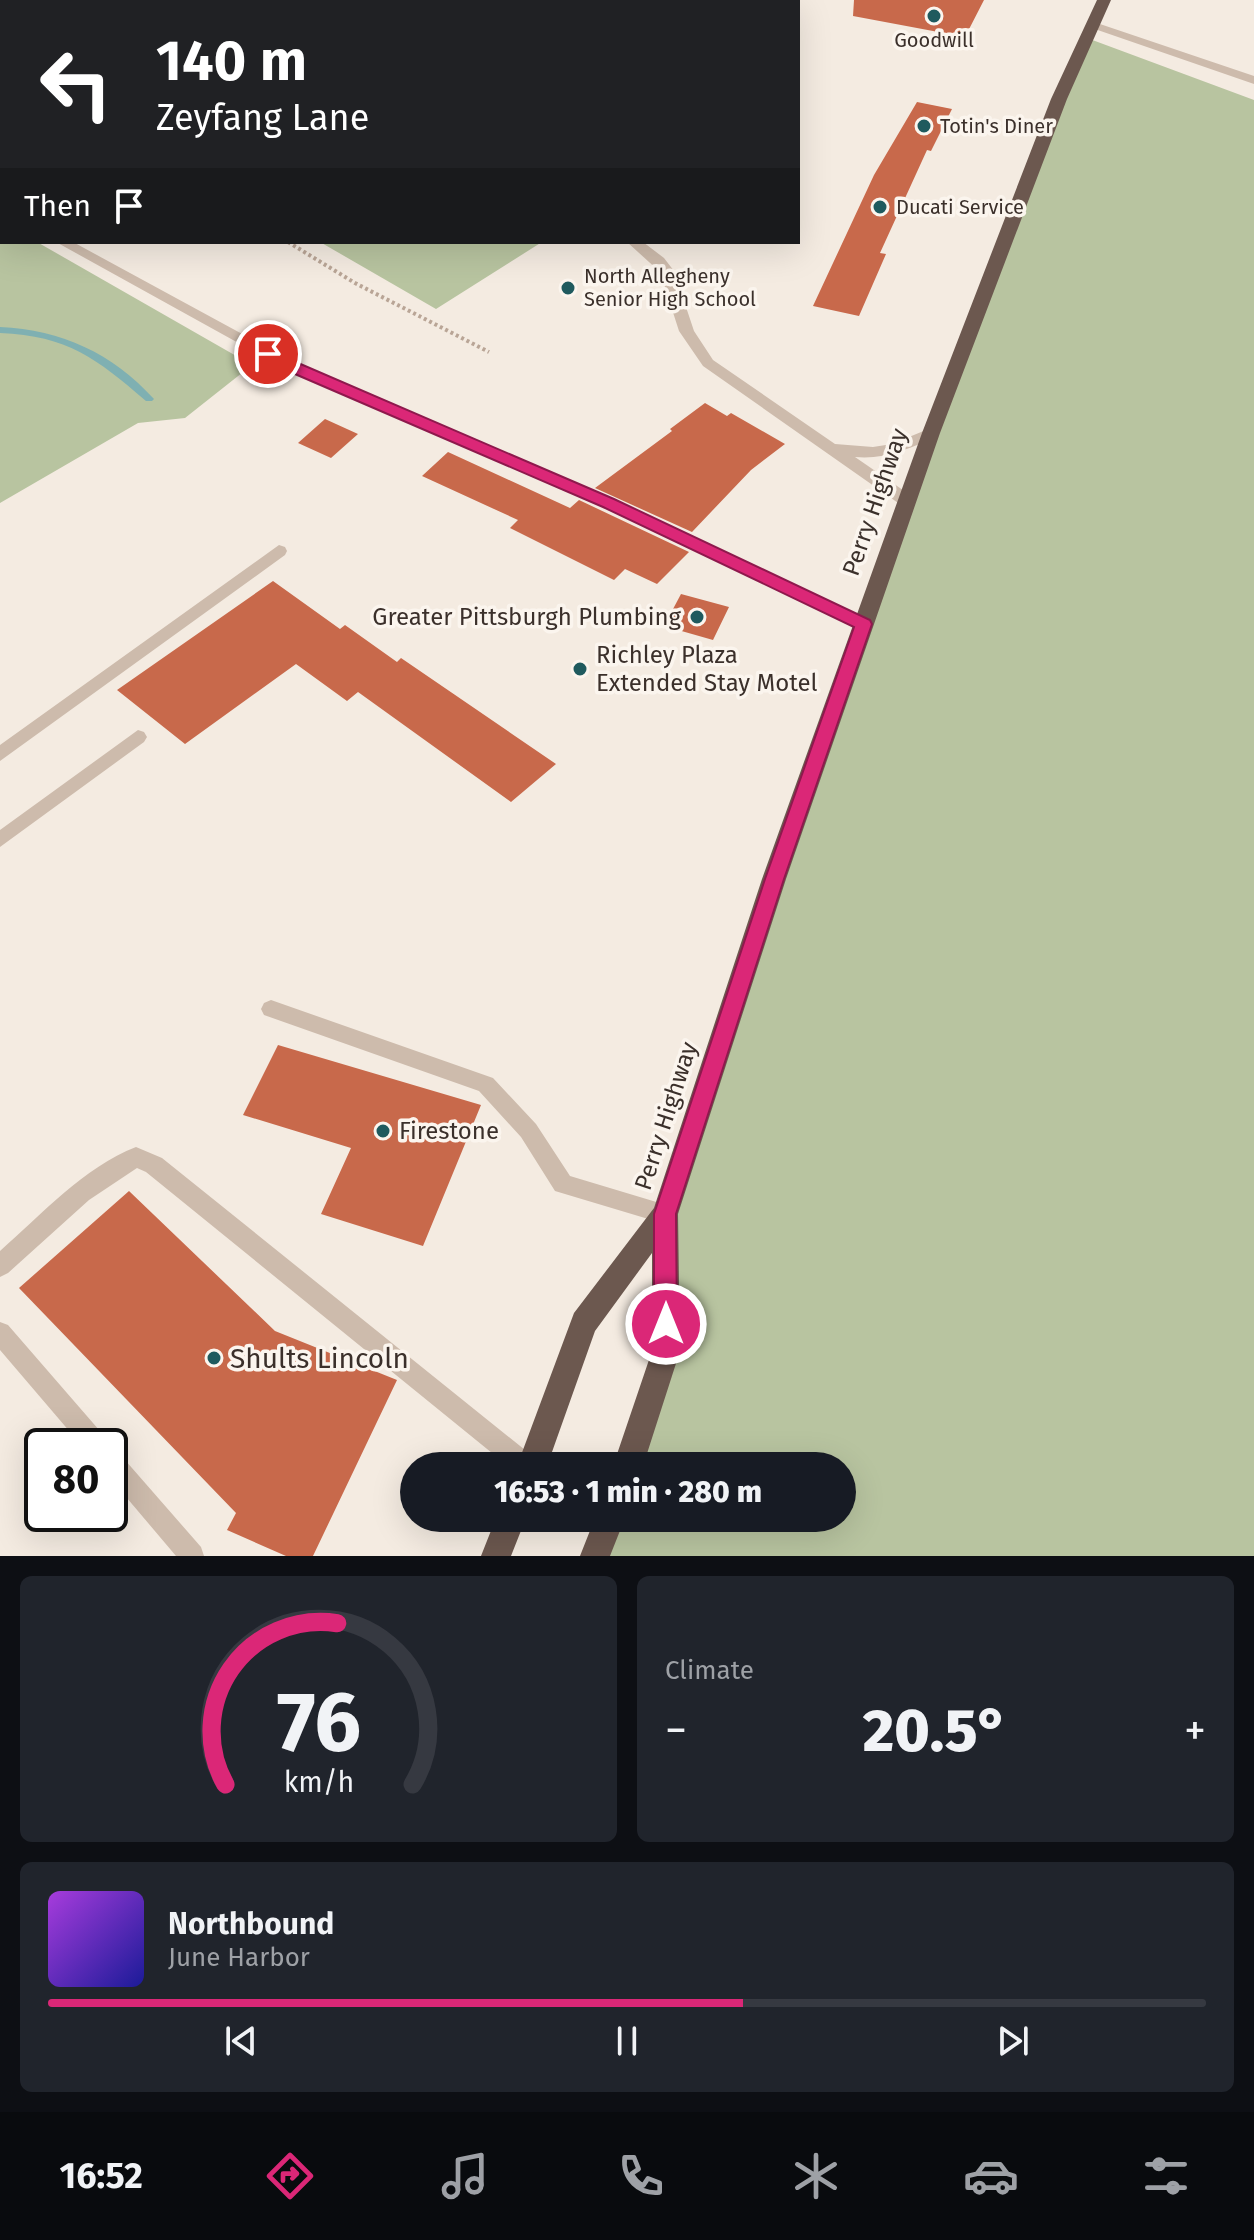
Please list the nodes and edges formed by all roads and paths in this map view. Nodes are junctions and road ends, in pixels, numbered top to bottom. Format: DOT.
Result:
graph roads {
  1 [pos="1104,0"];
  2 [pos="1093,25"];
  3 [pos="1254,80"];
  4 [pos="67,244"];
  5 [pos="291,244"];
  6 [pos="637,244"];
  7 [pos="489,352"];
  8 [pos="931,433"];
  9 [pos="826,445"];
  10 [pos="907,501"];
  11 [pos="279,551"];
  12 [pos="864,624"];
  13 [pos="138,737"];
  14 [pos="0,754"];
  15 [pos="0,840"];
  16 [pos="271,1009"];
  17 [pos="665,1214"];
  18 [pos="0,1266"];
  19 [pos="0,1333"];
  20 [pos="82,1428"];
  21 [pos="513,1452"];
  22 [pos="535,1452"];
  23 [pos="633,1452"];
  24 [pos="128,1481"];
  25 [pos="505,1532"];
  26 [pos="604,1532"];
  27 [pos="192,1556"];
  28 [pos="496,1556"];
  29 [pos="595,1556"];
  1 -- 2 [label="highway, Perry Highway"];
  2 -- 3 [label="lane"];
  2 -- 8 [label="highway, Perry Highway"];
  4 -- 12 [label="lane"];
  5 -- 7 [label="path"];
  6 -- 9 [label="lane"];
  8 -- 9 [label="lane"];
  8 -- 10 [label="highway, Perry Highway"];
  9 -- 10 [label="lane"];
  10 -- 12 [label="highway, Perry Highway"];
  11 -- 14 [label="lane"];
  12 -- 17 [label="highway, Perry Highway"];
  13 -- 15 [label="lane"];
  16 -- 17 [label="lane"];
  17 -- 22 [label="highway, Perry Highway"];
  17 -- 23 [label="highway, Perry Highway"];
  18 -- 21 [label="lane"];
  19 -- 20 [label="lane"];
  24 -- 27 [label="lane"];
  25 -- 28 [label="highway"];
  26 -- 29 [label="highway"];
}
